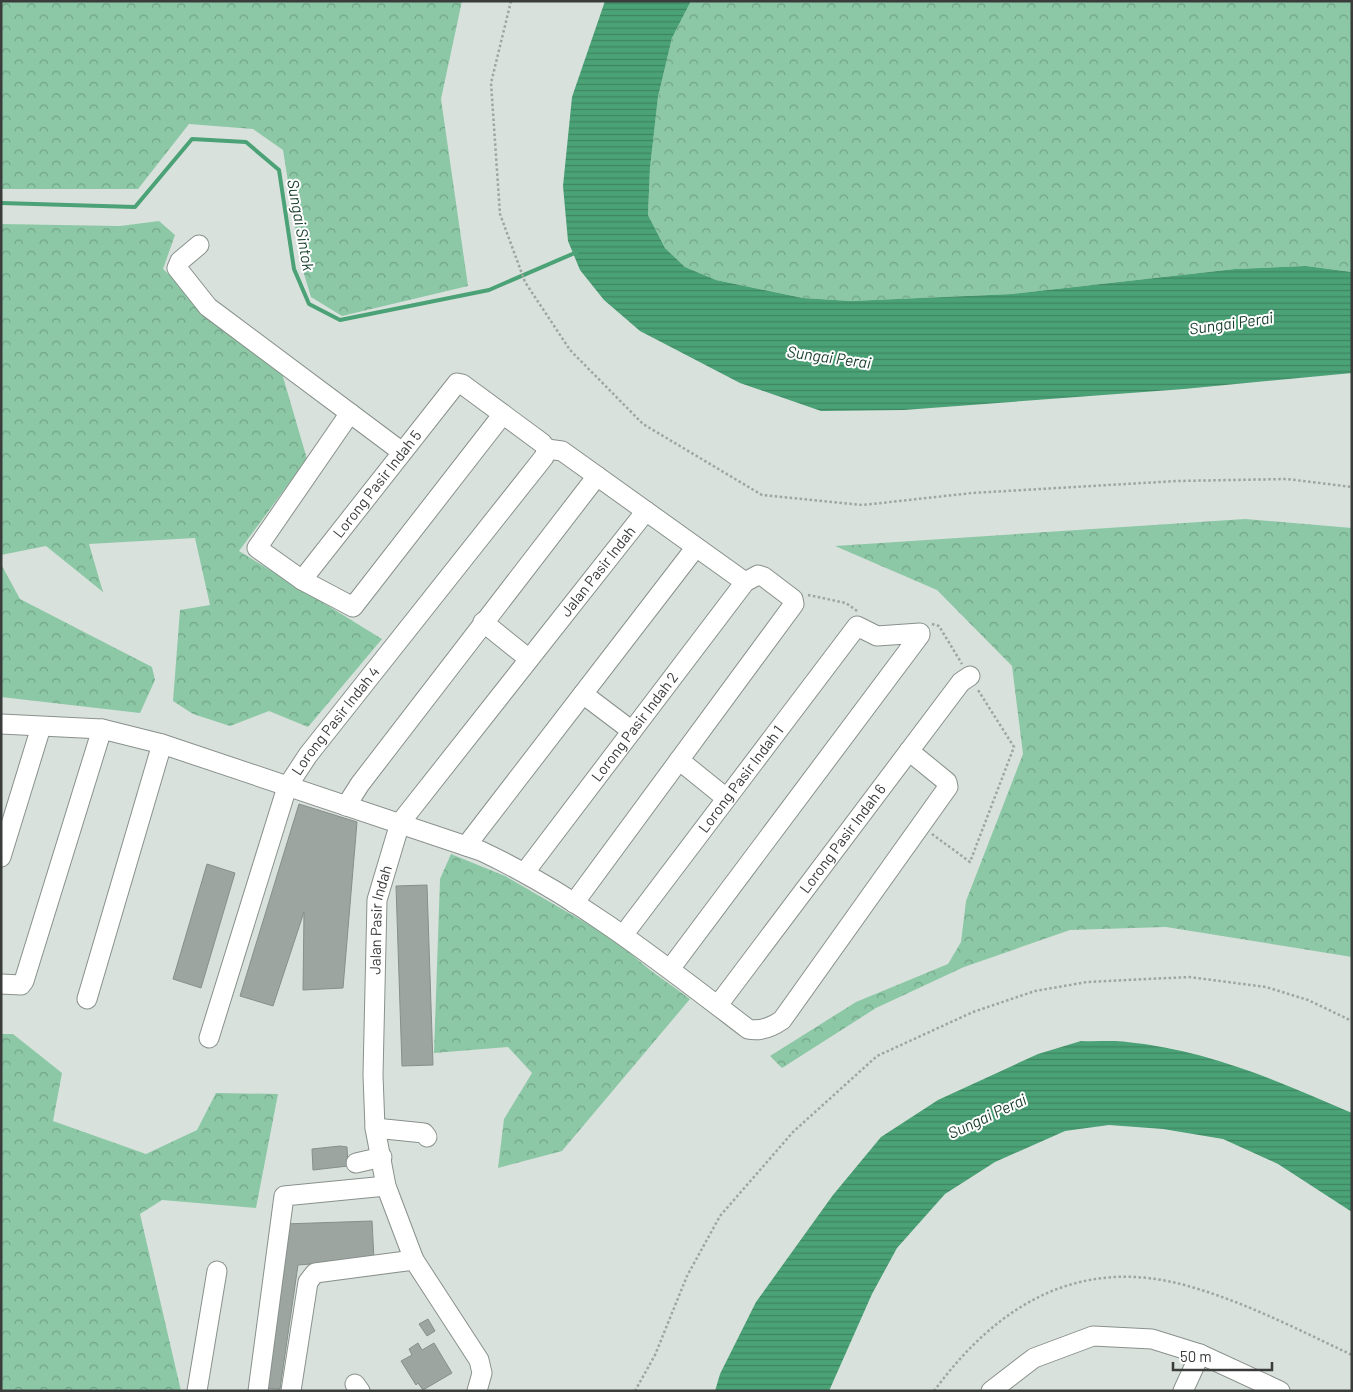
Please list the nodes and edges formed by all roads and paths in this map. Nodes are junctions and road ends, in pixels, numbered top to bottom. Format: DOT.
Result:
graph roads {
  1 [pos="512,1"];
  2 [pos="199,245"];
  3 [pos="350,413"];
  4 [pos="503,414"];
  5 [pos="547,449"];
  6 [pos="402,452"];
  7 [pos="597,476"];
  8 [pos="1352,487"];
  9 [pos="646,511"];
  10 [pos="696,547"];
  11 [pos="302,580"];
  12 [pos="745,582"];
  13 [pos="793,599"];
  14 [pos="484,622"];
  15 [pos="858,625"];
  16 [pos="920,633"];
  17 [pos="529,660"];
  18 [pos="970,676"];
  19 [pos="583,694"];
  20 [pos="1,724"];
  21 [pos="41,727"];
  22 [pos="102,729"];
  23 [pos="632,732"];
  24 [pos="162,744"];
  25 [pos="909,752"];
  26 [pos="679,760"];
  27 [pos="287,787"];
  28 [pos="726,798"];
  29 [pos="346,806"];
  30 [pos="400,823"];
  31 [pos="919,824"];
  32 [pos="466,846"];
  33 [pos="1,857"];
  34 [pos="525,872"];
  35 [pos="574,903"];
  36 [pos="624,934"];
  37 [pos="670,969"];
  38 [pos="1,984"];
  39 [pos="87,999"];
  40 [pos="718,1006"];
  41 [pos="1352,1021"];
  42 [pos="209,1038"];
  43 [pos="375,1128"];
  44 [pos="426,1137"];
  45 [pos="382,1158"];
  46 [pos="356,1163"];
  47 [pos="386,1186"];
  48 [pos="414,1260"];
  49 [pos="217,1271"];
  50 [pos="1200,1354"];
  51 [pos="1352,1355"];
  52 [pos="197,1391"];
  53 [pos="258,1391"];
  54 [pos="291,1391"];
  55 [pos="477,1391"];
  56 [pos="634,1391"];
  57 [pos="934,1391"];
  58 [pos="990,1391"];
  59 [pos="1183,1391"];
  60 [pos="1280,1391"];
  1 -- 8 [label="path"];
  2 -- 3 [label="street"];
  3 -- 6 [label="street"];
  3 -- 11 [label="street"];
  4 -- 5 [label="street"];
  4 -- 6 [label="street, Lorong Pasir Indah 5"];
  4 -- 11 [label="street"];
  5 -- 7 [label="street"];
  5 -- 27 [label="street, Lorong Pasir Indah 4"];
  6 -- 11 [label="street, Lorong Pasir Indah 5"];
  7 -- 9 [label="street"];
  7 -- 14 [label="street"];
  9 -- 10 [label="street"];
  9 -- 17 [label="street, Jalan Pasir Indah"];
  10 -- 12 [label="street"];
  10 -- 19 [label="street"];
  12 -- 13 [label="street"];
  12 -- 23 [label="street, Lorong Pasir Indah 2"];
  13 -- 15 [label="path"];
  13 -- 26 [label="street"];
  14 -- 17 [label="street"];
  14 -- 29 [label="street"];
  15 -- 16 [label="street"];
  15 -- 28 [label="street, Lorong Pasir Indah 1"];
  16 -- 18 [label="path"];
  16 -- 37 [label="street"];
  17 -- 30 [label="street, Jalan Pasir Indah"];
  18 -- 25 [label="street, Lorong Pasir Indah 6"];
  18 -- 31 [label="path"];
  19 -- 23 [label="street"];
  19 -- 32 [label="street"];
  20 -- 21 [label="street"];
  21 -- 22 [label="street"];
  21 -- 33 [label="street"];
  22 -- 24 [label="street"];
  22 -- 38 [label="street"];
  23 -- 34 [label="street, Lorong Pasir Indah 2"];
  24 -- 27 [label="street"];
  24 -- 39 [label="street"];
  25 -- 31 [label="street"];
  25 -- 40 [label="street, Lorong Pasir Indah 6"];
  26 -- 28 [label="street"];
  26 -- 35 [label="street"];
  27 -- 29 [label="street"];
  27 -- 42 [label="street, Lorong Pasir Indah 4"];
  28 -- 36 [label="street, Lorong Pasir Indah 1"];
  29 -- 30 [label="street"];
  30 -- 32 [label="street"];
  30 -- 43 [label="street, Jalan Pasir Indah"];
  31 -- 40 [label="street"];
  32 -- 34 [label="street"];
  34 -- 35 [label="street"];
  35 -- 36 [label="street"];
  36 -- 37 [label="street"];
  37 -- 40 [label="street"];
  41 -- 56 [label="path"];
  43 -- 44 [label="street"];
  43 -- 45 [label="street, Jalan Pasir Indah"];
  45 -- 46 [label="street"];
  45 -- 47 [label="street, Jalan Pasir Indah"];
  47 -- 48 [label="street, Jalan Pasir Indah"];
  47 -- 53 [label="street"];
  48 -- 54 [label="street"];
  48 -- 55 [label="street, Jalan Pasir Indah"];
  49 -- 52 [label="street"];
  50 -- 58 [label="street"];
  50 -- 59 [label="street"];
  50 -- 60 [label="street"];
  51 -- 57 [label="path"];
}
